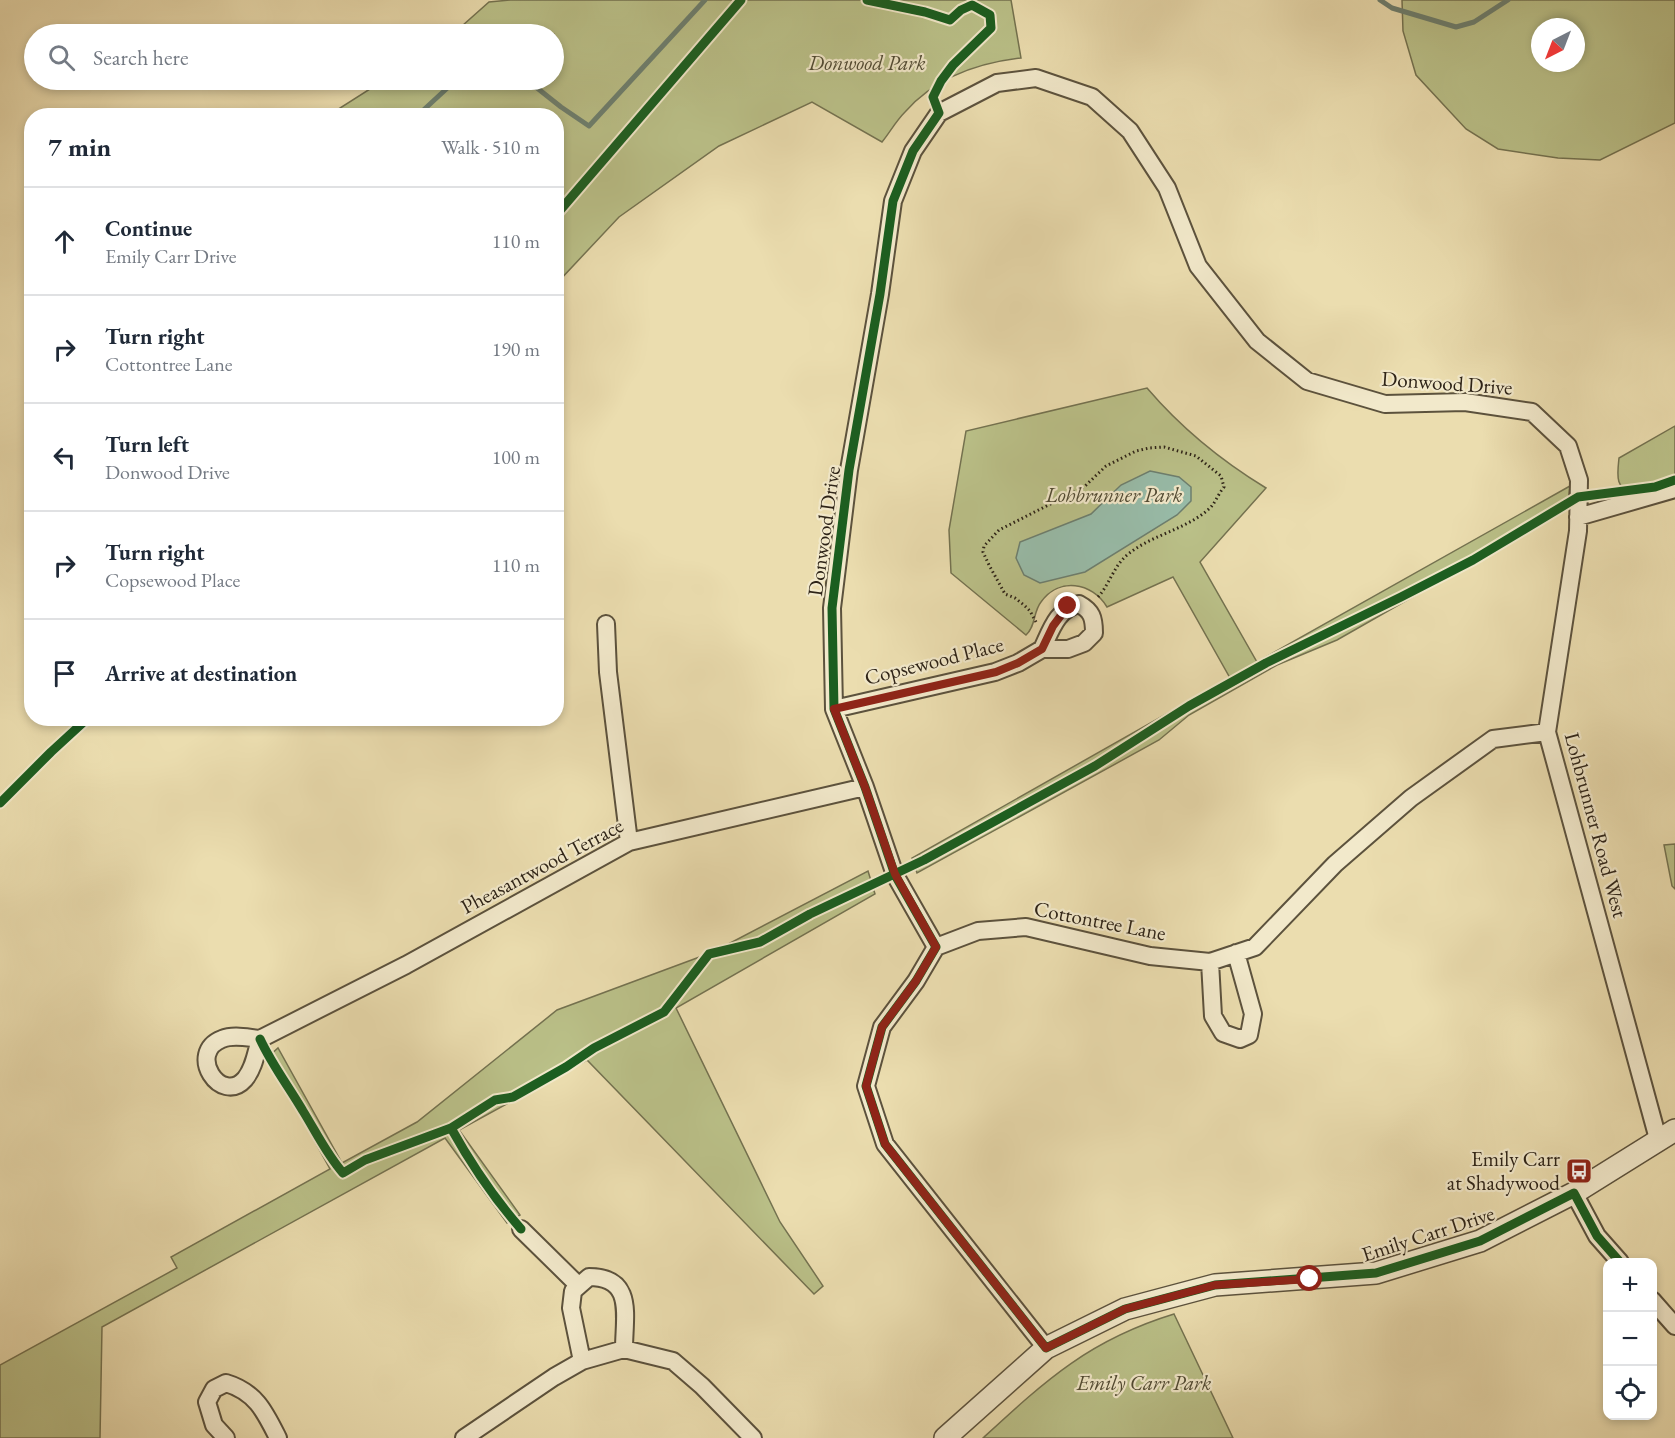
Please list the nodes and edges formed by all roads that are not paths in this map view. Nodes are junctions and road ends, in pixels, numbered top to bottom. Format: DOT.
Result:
graph roads {
  1 [pos="1675,489"];
  2 [pos="1578,517"];
  3 [pos="606,624"];
  4 [pos="1042,649"];
  5 [pos="834,709"];
  6 [pos="1547,732"];
  7 [pos="865,787"];
  8 [pos="629,842"];
  9 [pos="936,947"];
  10 [pos="1236,953"];
  11 [pos="1210,962"];
  12 [pos="260,1039"];
  13 [pos="1666,1134"];
  14 [pos="1574,1193"];
  15 [pos="521,1229"];
  16 [pos="1616,1258"];
  17 [pos="578,1285"];
  18 [pos="1657,1305"];
  19 [pos="1675,1326"];
  20 [pos="1046,1348"];
  21 [pos="624,1349"];
  22 [pos="582,1361"];
  23 [pos="226,1438"];
  24 [pos="278,1438"];
  25 [pos="464,1438"];
  26 [pos="753,1438"];
  27 [pos="945,1438"];
  1 -- 2 [label="street"];
  2 -- 5 [label="street, Donwood Drive"];
  2 -- 6 [label="street, Lohbrunner Road West"];
  3 -- 8 [label="street"];
  4 -- 4 [label="street, Copsewood Place"];
  4 -- 5 [label="street, Copsewood Place"];
  5 -- 7 [label="street, Donwood Drive"];
  6 -- 10 [label="street, Cottontree Lane"];
  6 -- 13 [label="street, Lohbrunner Road West"];
  7 -- 8 [label="street, Pheasantwood Terrace"];
  7 -- 9 [label="street, Donwood Drive"];
  8 -- 12 [label="street, Pheasantwood Terrace"];
  9 -- 11 [label="street, Cottontree Lane"];
  9 -- 20 [label="street"];
  10 -- 11 [label="street, Cottontree Lane"];
  10 -- 11 [label="street"];
  13 -- 14 [label="street, Emily Carr Drive"];
  14 -- 16 [label="street"];
  14 -- 20 [label="street, Emily Carr Drive"];
  15 -- 17 [label="street"];
  17 -- 21 [label="street"];
  17 -- 22 [label="street"];
  18 -- 19 [label="street"];
  20 -- 27 [label="street, Emily Carr Drive"];
  21 -- 22 [label="street"];
  21 -- 26 [label="street"];
  22 -- 25 [label="street"];
  23 -- 24 [label="street"];
}
